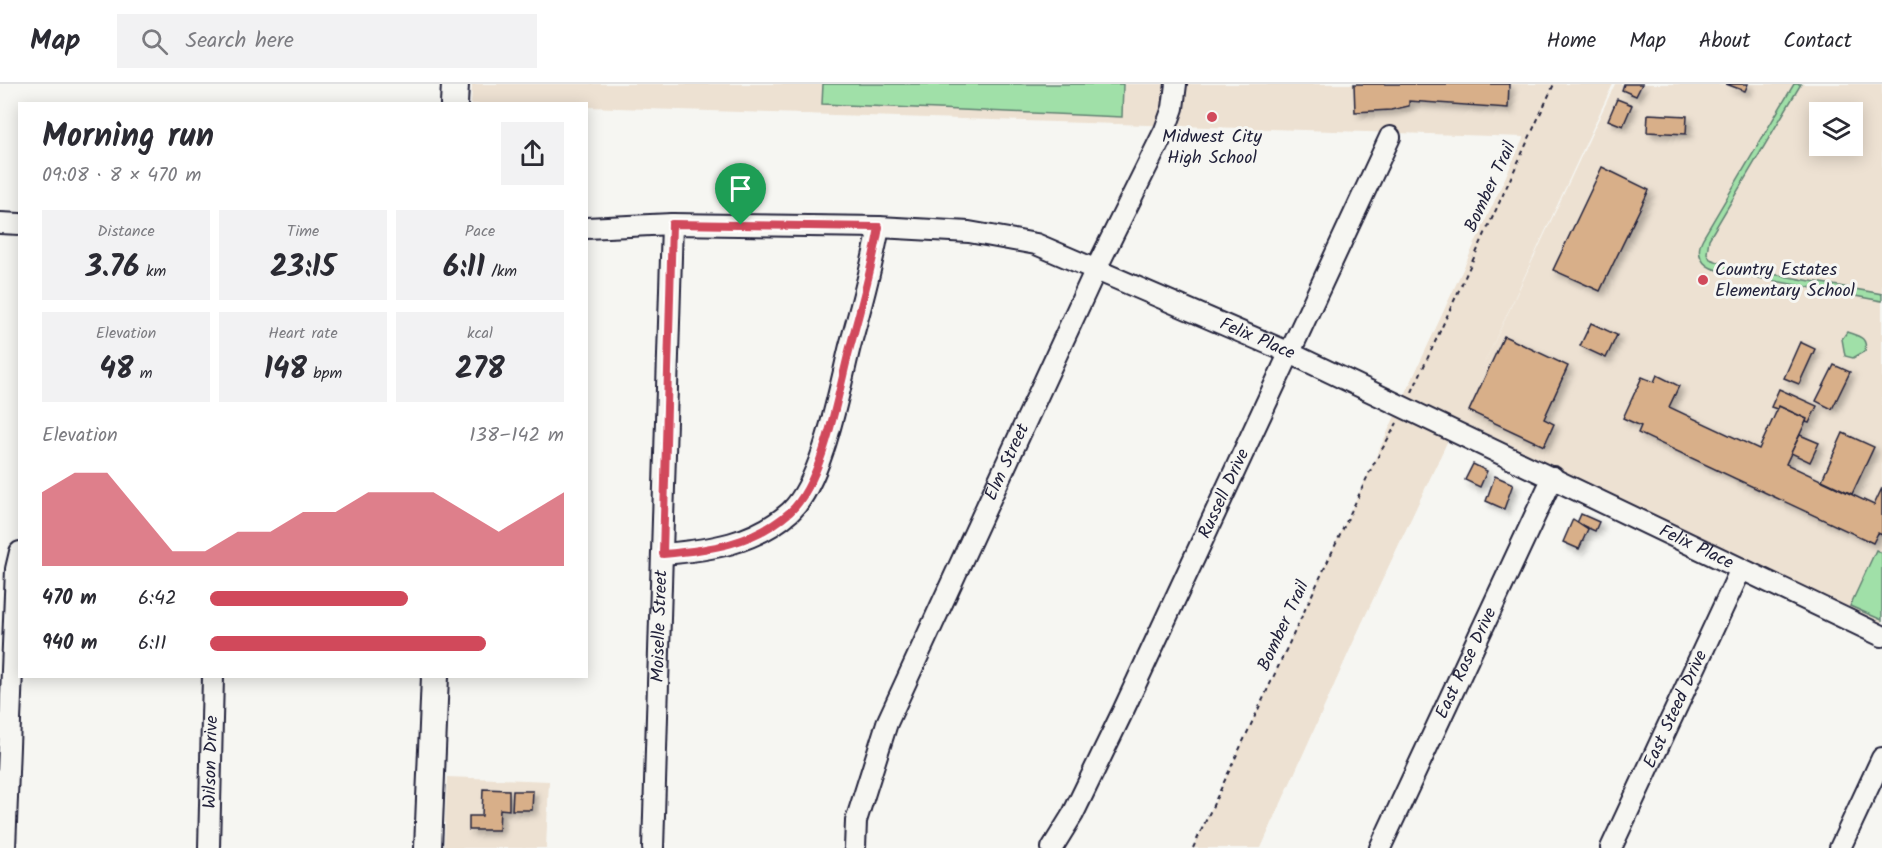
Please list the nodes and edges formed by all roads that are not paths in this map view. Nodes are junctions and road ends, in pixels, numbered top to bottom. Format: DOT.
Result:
graph roads {
  1 [pos="455,84"];
  2 [pos="1176,84"];
  3 [pos="454,102"];
  4 [pos="1390,137"];
  5 [pos="0,223"];
  6 [pos="18,224"];
  7 [pos="672,224"];
  8 [pos="879,227"];
  9 [pos="588,228"];
  10 [pos="1096,269"];
  11 [pos="1290,353"];
  12 [pos="1552,477"];
  13 [pos="663,554"];
  14 [pos="18,560"];
  15 [pos="1740,571"];
  16 [pos="1882,636"];
  17 [pos="213,678"];
  18 [pos="435,678"];
  19 [pos="1882,758"];
  20 [pos="5,848"];
  21 [pos="209,848"];
  22 [pos="428,848"];
  23 [pos="653,848"];
  24 [pos="855,848"];
  25 [pos="1052,848"];
  26 [pos="1380,848"];
  27 [pos="1611,848"];
  28 [pos="1840,848"];
  1 -- 3 [label="main road"];
  2 -- 10 [label="street, Elm Street"];
  4 -- 11 [label="street, Russell Drive"];
  5 -- 6 [label="street"];
  7 -- 8 [label="street, Felix Place"];
  7 -- 9 [label="street, Felix Place"];
  7 -- 13 [label="street, Moiselle Street"];
  8 -- 10 [label="street, Felix Place"];
  8 -- 13 [label="street"];
  10 -- 11 [label="street, Felix Place"];
  10 -- 24 [label="street, Elm Street"];
  11 -- 12 [label="street, Felix Place"];
  11 -- 25 [label="street, Russell Drive"];
  12 -- 15 [label="street, Felix Place"];
  12 -- 26 [label="street, East Rose Drive"];
  13 -- 23 [label="street, Moiselle Street"];
  14 -- 20 [label="street"];
  15 -- 16 [label="street, Felix Place"];
  15 -- 27 [label="street, East Steed Drive"];
  17 -- 21 [label="street, Wilson Drive"];
  18 -- 22 [label="main road"];
  19 -- 28 [label="street"];
}
